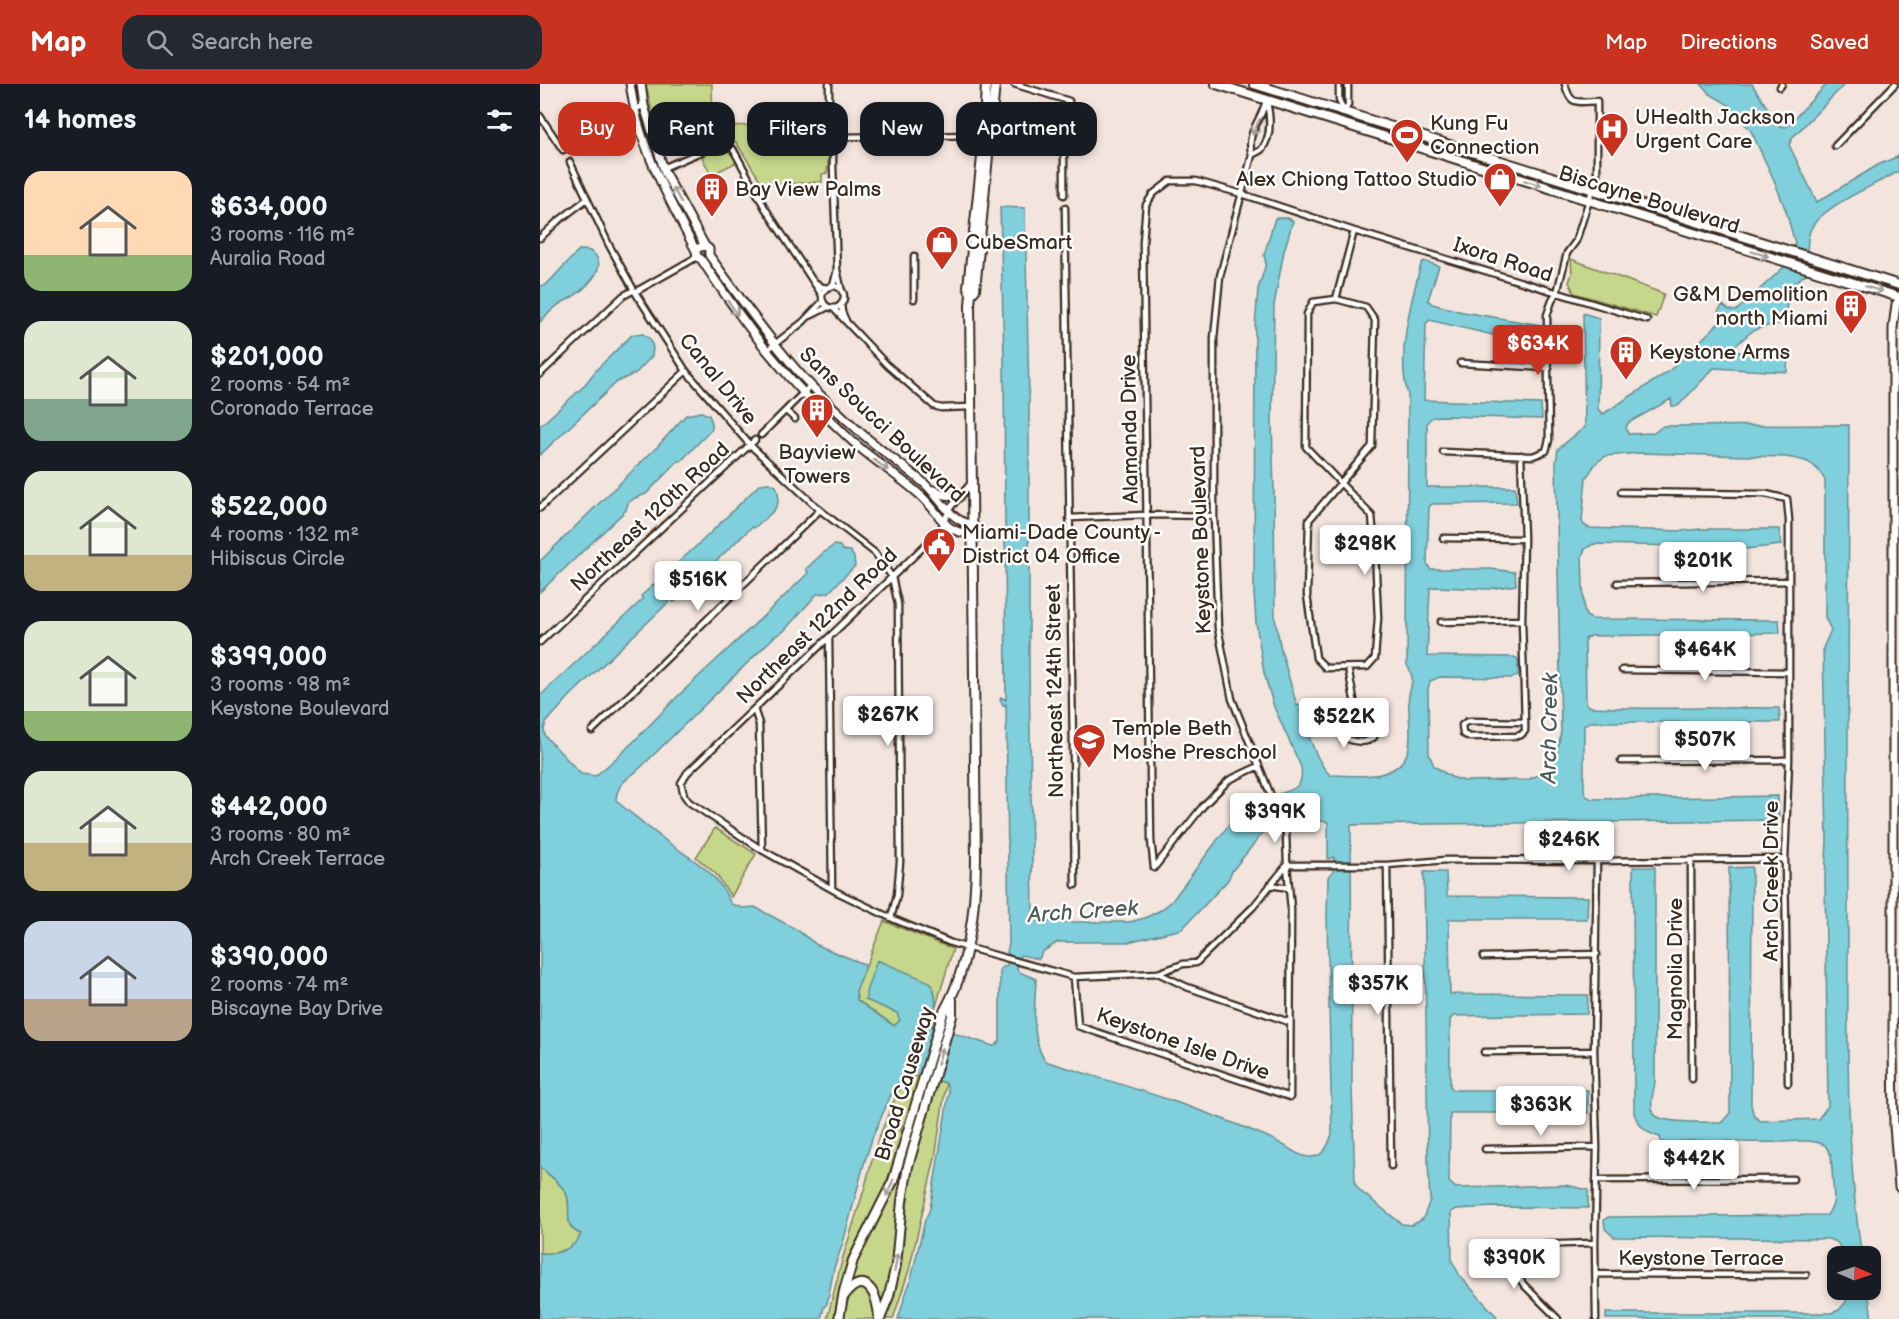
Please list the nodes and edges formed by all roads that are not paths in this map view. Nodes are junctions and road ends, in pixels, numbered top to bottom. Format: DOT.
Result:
graph roads {
  1 [pos="630,84"];
  2 [pos="641,84"];
  3 [pos="829,84"];
  4 [pos="986,84"];
  5 [pos="1014,84"];
  6 [pos="1216,84"];
  7 [pos="1254,84"];
  8 [pos="1339,84"];
  9 [pos="1348,84"];
  10 [pos="1565,84"];
  11 [pos="1895,84"];
  12 [pos="995,85"];
  13 [pos="1265,86"];
  14 [pos="1266,100"];
  15 [pos="633,102"];
  16 [pos="829,102"];
  17 [pos="985,102"];
  18 [pos="644,106"];
  19 [pos="636,108"];
  20 [pos="1344,112"];
  21 [pos="540,116"];
  22 [pos="1317,116"];
  23 [pos="636,117"];
  24 [pos="1372,120"];
  25 [pos="1348,125"];
  26 [pos="956,135"];
  27 [pos="558,143"];
  28 [pos="1835,146"];
  29 [pos="1252,155"];
  30 [pos="981,156"];
  31 [pos="570,162"];
  32 [pos="663,167"];
  33 [pos="655,171"];
  34 [pos="978,185"];
  35 [pos="1593,189"];
  36 [pos="1242,194"];
  37 [pos="1064,195"];
  38 [pos="985,196"];
  39 [pos="587,199"];
  40 [pos="1589,200"];
  41 [pos="980,205"];
  42 [pos="1065,208"];
  43 [pos="1354,231"];
  44 [pos="540,238"];
  45 [pos="705,246"];
  46 [pos="710,255"];
  47 [pos="698,256"];
  48 [pos="914,256"];
  49 [pos="837,270"];
  50 [pos="812,280"];
  51 [pos="1899,285"];
  52 [pos="829,287"];
  53 [pos="634,291"];
  54 [pos="842,291"];
  55 [pos="1557,293"];
  56 [pos="822,298"];
  57 [pos="914,299"];
  58 [pos="1336,299"];
  59 [pos="1899,299"];
  60 [pos="841,304"];
  61 [pos="831,308"];
  62 [pos="810,316"];
  63 [pos="1647,320"];
  64 [pos="846,321"];
  65 [pos="775,344"];
  66 [pos="766,351"];
  67 [pos="1460,363"];
  68 [pos="1549,368"];
  69 [pos="686,371"];
  70 [pos="540,374"];
  71 [pos="811,385"];
  72 [pos="803,393"];
  73 [pos="971,407"];
  74 [pos="786,411"];
  75 [pos="795,419"];
  76 [pos="761,435"];
  77 [pos="756,440"];
  78 [pos="750,445"];
  79 [pos="1443,452"];
  80 [pos="1521,456"];
  81 [pos="972,482"];
  82 [pos="924,483"];
  83 [pos="1341,484"];
  84 [pos="1621,492"];
  85 [pos="959,497"];
  86 [pos="540,508"];
  87 [pos="820,510"];
  88 [pos="949,511"];
  89 [pos="1147,515"];
  90 [pos="1214,516"];
  91 [pos="1069,518"];
  92 [pos="944,522"];
  93 [pos="972,524"];
  94 [pos="972,534"];
  95 [pos="1443,538"];
  96 [pos="1524,539"];
  97 [pos="892,577"];
  98 [pos="1788,581"];
  99 [pos="1617,583"];
  100 [pos="1896,610"];
  101 [pos="1522,620"];
  102 [pos="1441,622"];
  103 [pos="829,637"];
  104 [pos="540,642"];
  105 [pos="1348,668"];
  106 [pos="1622,670"];
  107 [pos="1788,672"];
  108 [pos="754,709"];
  109 [pos="1358,720"];
  110 [pos="1525,722"];
  111 [pos="592,731"];
  112 [pos="1789,760"];
  113 [pos="1621,761"];
  114 [pos="1259,766"];
  115 [pos="1896,809"];
  116 [pos="762,850"];
  117 [pos="1785,859"];
  118 [pos="1691,860"];
  119 [pos="1597,861"];
  120 [pos="1287,866"];
  121 [pos="1387,866"];
  122 [pos="1075,885"];
  123 [pos="1270,885"];
  124 [pos="1289,888"];
  125 [pos="832,889"];
  126 [pos="891,918"];
  127 [pos="966,949"];
  128 [pos="1597,954"];
  129 [pos="1484,957"];
  130 [pos="1158,973"];
  131 [pos="1074,977"];
  132 [pos="1896,1000"];
  133 [pos="1289,1022"];
  134 [pos="1594,1051"];
  135 [pos="1484,1052"];
  136 [pos="1692,1079"];
  137 [pos="1788,1083"];
  138 [pos="927,1085"];
  139 [pos="1290,1097"];
  140 [pos="1597,1147"];
  141 [pos="1485,1149"];
  142 [pos="1391,1166"];
  143 [pos="1793,1179"];
  144 [pos="1596,1180"];
  145 [pos="1899,1187"];
  146 [pos="1595,1243"];
  147 [pos="1596,1274"];
  148 [pos="1806,1275"];
  149 [pos="842,1299"];
  150 [pos="839,1319"];
  151 [pos="879,1319"];
  152 [pos="1558,1319"];
  153 [pos="1596,1319"];
  1 -- 15 [label="street, Sans Soucci Boulevard"];
  2 -- 18 [label="street"];
  3 -- 16 [label="street"];
  4 -- 17 [label="main road"];
  5 -- 37 [label="street"];
  6 -- 14 [label="main road, Biscayne Boulevard"];
  7 -- 13 [label="main road, Biscayne Boulevard"];
  8 -- 20 [label="street"];
  9 -- 20 [label="street"];
  10 -- 35 [label="street"];
  11 -- 28 [label="street"];
  12 -- 38 [label="main road"];
  13 -- 14 [label="street"];
  13 -- 20 [label="main road, Biscayne Boulevard"];
  14 -- 22 [label="main road, Biscayne Boulevard"];
  14 -- 29 [label="street, Keystone Boulevard, one-way"];
  14 -- 29 [label="street, Keystone Boulevard"];
  18 -- 19 [label="street"];
  18 -- 32 [label="street"];
  20 -- 22 [label="main road"];
  20 -- 24 [label="main road, Biscayne Boulevard"];
  21 -- 27 [label="street"];
  22 -- 25 [label="main road, Biscayne Boulevard"];
  23 -- 33 [label="street, Sans Soucci Boulevard"];
  24 -- 25 [label="main road"];
  24 -- 35 [label="main road, Biscayne Boulevard"];
  25 -- 40 [label="main road, Biscayne Boulevard, one-way"];
  26 -- 49 [label="street"];
  29 -- 36 [label="street, Keystone Boulevard"];
  30 -- 34 [label="main road"];
  31 -- 39 [label="street, Canal Drive"];
  32 -- 33 [label="street"];
  45 -- 32 [label="street, one-way"];
  32 -- 50 [label="street"];
  33 -- 47 [label="street, Sans Soucci Boulevard"];
  34 -- 38 [label="main road"];
  34 -- 41 [label="main road"];
  35 -- 40 [label="street"];
  35 -- 51 [label="main road, Biscayne Boulevard"];
  36 -- 43 [label="street, Ixora Road"];
  36 -- 89 [label="street, Alamanda Drive"];
  36 -- 90 [label="street, Keystone Boulevard"];
  38 -- 41 [label="main road"];
  39 -- 44 [label="street"];
  39 -- 53 [label="street, Canal Drive"];
  40 -- 55 [label="street"];
  40 -- 59 [label="main road, Biscayne Boulevard, one-way"];
  41 -- 73 [label="main road, Broad Causeway"];
  42 -- 91 [label="street, Northeast 124th Street"];
  43 -- 55 [label="street, Ixora Road"];
  43 -- 58 [label="street"];
  45 -- 46 [label="street"];
  45 -- 47 [label="street"];
  46 -- 47 [label="street"];
  46 -- 65 [label="street, Sans Soucci Boulevard"];
  47 -- 53 [label="street"];
  47 -- 66 [label="street, Sans Soucci Boulevard, one-way"];
  48 -- 57 [label="street"];
  49 -- 52 [label="street"];
  49 -- 54 [label="street"];
  50 -- 52 [label="street"];
  50 -- 56 [label="street"];
  52 -- 54 [label="street"];
  52 -- 56 [label="street"];
  53 -- 69 [label="street, Canal Drive"];
  53 -- 70 [label="street"];
  54 -- 60 [label="street"];
  55 -- 63 [label="street"];
  55 -- 68 [label="street, Ixora Road"];
  56 -- 61 [label="street"];
  56 -- 62 [label="street"];
  58 -- 83 [label="street"];
  58 -- 83 [label="street"];
  59 -- 100 [label="street"];
  60 -- 61 [label="street"];
  60 -- 64 [label="street"];
  61 -- 62 [label="street"];
  61 -- 64 [label="street"];
  62 -- 65 [label="street"];
  64 -- 73 [label="street"];
  65 -- 66 [label="street"];
  65 -- 71 [label="street, Sans Soucci Boulevard"];
  66 -- 72 [label="street, Sans Soucci Boulevard"];
  67 -- 68 [label="street"];
  68 -- 80 [label="street, Ixora Road"];
  69 -- 78 [label="street, Canal Drive"];
  69 -- 86 [label="street"];
  71 -- 72 [label="street"];
  71 -- 82 [label="street, Sans Soucci Boulevard"];
  72 -- 74 [label="street"];
  72 -- 92 [label="street, Sans Soucci Boulevard, one-way"];
  73 -- 81 [label="main road, Broad Causeway"];
  74 -- 75 [label="street"];
  74 -- 76 [label="street"];
  77 -- 78 [label="street, Northeast 120th Road"];
  78 -- 87 [label="street, Canal Drive"];
  78 -- 104 [label="street, Northeast 120th Road"];
  79 -- 80 [label="street"];
  80 -- 96 [label="street"];
  81 -- 85 [label="street, Northeast 122nd Road"];
  81 -- 93 [label="main road, Broad Causeway"];
  82 -- 85 [label="street"];
  82 -- 88 [label="street, Sans Soucci Boulevard"];
  83 -- 105 [label="street"];
  83 -- 105 [label="street"];
  84 -- 98 [label="street, Arch Creek Drive"];
  85 -- 88 [label="street, Northeast 122nd Road"];
  87 -- 97 [label="street, Canal Drive"];
  87 -- 111 [label="street"];
  88 -- 92 [label="street, Northeast 122nd Road"];
  88 -- 93 [label="street, Sans Soucci Boulevard"];
  89 -- 90 [label="street"];
  89 -- 91 [label="street"];
  89 -- 114 [label="street, Alamanda Drive"];
  90 -- 114 [label="street, Keystone Boulevard"];
  91 -- 122 [label="street, Northeast 124th Street"];
  92 -- 94 [label="street, Sans Soucci Boulevard"];
  92 -- 97 [label="street, Northeast 122nd Road"];
  93 -- 94 [label="main road, Broad Causeway"];
  94 -- 127 [label="main road, Broad Causeway"];
  95 -- 96 [label="street"];
  96 -- 101 [label="street"];
  97 -- 103 [label="street, Northeast 122nd Road"];
  97 -- 126 [label="street"];
  98 -- 99 [label="street"];
  98 -- 107 [label="street, Arch Creek Drive"];
  100 -- 115 [label="street"];
  101 -- 102 [label="street"];
  101 -- 110 [label="street"];
  103 -- 108 [label="street, Northeast 122nd Road"];
  103 -- 125 [label="street"];
  105 -- 109 [label="street"];
  106 -- 107 [label="street"];
  107 -- 112 [label="street, Arch Creek Drive"];
  108 -- 116 [label="street"];
  108 -- 116 [label="street, Northeast 122nd Road"];
  109 -- 109 [label="street"];
  110 -- 110 [label="street"];
  112 -- 113 [label="street"];
  112 -- 117 [label="street, Arch Creek Drive"];
  114 -- 120 [label="street, Keystone Boulevard"];
  115 -- 132 [label="street"];
  116 -- 125 [label="street"];
  117 -- 118 [label="street"];
  117 -- 137 [label="street, Arch Creek Drive"];
  118 -- 119 [label="street"];
  118 -- 136 [label="street, Magnolia Drive"];
  119 -- 121 [label="street"];
  119 -- 128 [label="street"];
  120 -- 121 [label="street"];
  120 -- 123 [label="street"];
  120 -- 124 [label="street, Keystone Boulevard"];
  121 -- 142 [label="street"];
  123 -- 124 [label="street"];
  123 -- 130 [label="street"];
  124 -- 133 [label="street, Keystone Boulevard"];
  125 -- 126 [label="street"];
  126 -- 127 [label="street"];
  127 -- 131 [label="street"];
  127 -- 138 [label="main road, Broad Causeway"];
  128 -- 129 [label="street"];
  128 -- 134 [label="street"];
  130 -- 131 [label="street"];
  130 -- 133 [label="street"];
  131 -- 139 [label="street, Keystone Isle Drive"];
  132 -- 145 [label="street"];
  133 -- 139 [label="street, Keystone Boulevard"];
  134 -- 135 [label="street"];
  134 -- 140 [label="street"];
  138 -- 149 [label="main road, Broad Causeway, one-way"];
  151 -- 138 [label="main road, Broad Causeway, one-way"];
  140 -- 141 [label="street"];
  140 -- 144 [label="street"];
  143 -- 144 [label="street"];
  144 -- 146 [label="street"];
  146 -- 147 [label="street"];
  146 -- 152 [label="street"];
  147 -- 148 [label="street, Keystone Terrace"];
  147 -- 153 [label="street"];
  149 -- 150 [label="main road, Broad Causeway"];
  149 -- 151 [label="main road"];
}
